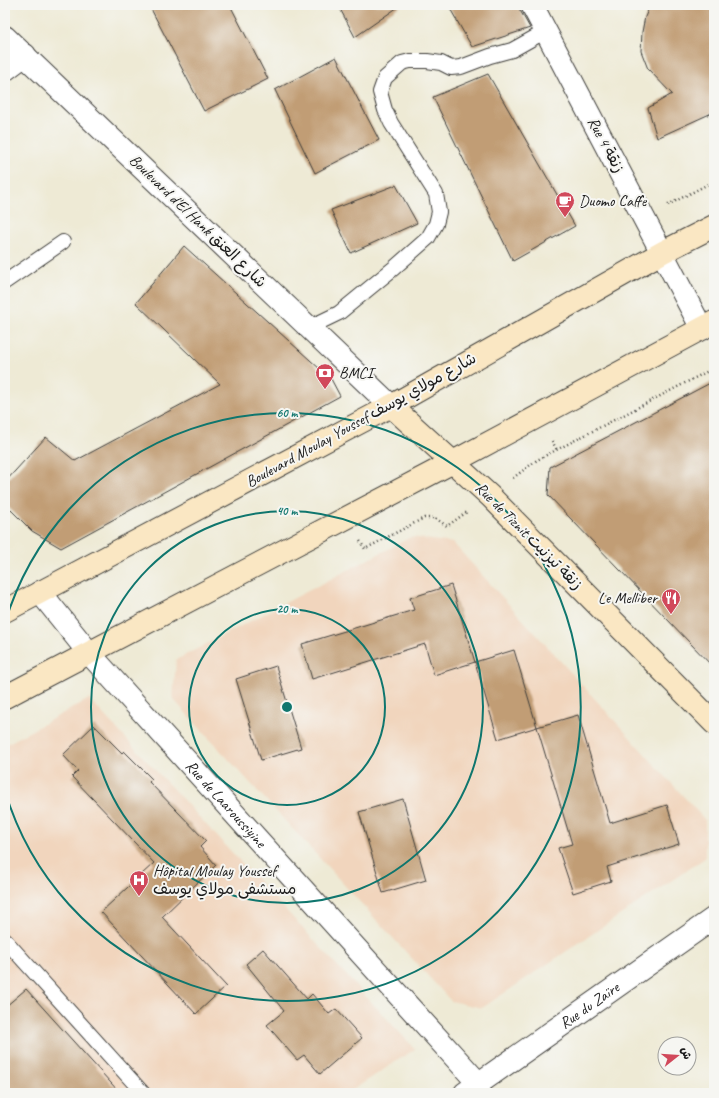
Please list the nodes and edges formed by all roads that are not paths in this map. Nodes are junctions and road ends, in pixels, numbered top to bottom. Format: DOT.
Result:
graph roads {
  1 [pos="532,5"];
  2 [pos="546,31"];
  3 [pos="5,37"];
  4 [pos="25,55"];
  5 [pos="5,70"];
  6 [pos="714,226"];
  7 [pos="63,242"];
  8 [pos="663,252"];
  9 [pos="5,282"];
  10 [pos="708,325"];
  11 [pos="310,327"];
  12 [pos="391,406"];
  13 [pos="453,462"];
  14 [pos="40,592"];
  15 [pos="5,611"];
  16 [pos="89,653"];
  17 [pos="5,697"];
  18 [pos="714,723"];
  19 [pos="714,918"];
  20 [pos="5,940"];
  21 [pos="472,1088"];
  22 [pos="143,1093"];
  1 -- 2 [label="street, Rue 4 زنقة"];
  2 -- 8 [label="street, Rue 4 زنقة"];
  2 -- 11 [label="lane"];
  3 -- 4 [label="street, Boulevard d'El Hank شارع العنق"];
  4 -- 5 [label="street"];
  4 -- 11 [label="street, Boulevard d'El Hank شارع العنق"];
  6 -- 8 [label="main road, Boulevard Moulay Youssef شارع مولاي يوسف"];
  7 -- 9 [label="lane"];
  8 -- 10 [label="street, Rue 4 زنقة"];
  8 -- 12 [label="main road, Boulevard Moulay Youssef شارع مولاي يوسف"];
  10 -- 13 [label="main road"];
  11 -- 12 [label="street, Boulevard d'El Hank شارع العنق"];
  12 -- 13 [label="main road, Rue de Tiznit زنقة تيزنيت"];
  12 -- 14 [label="main road, Boulevard Moulay Youssef شارع مولاي يوسف"];
  13 -- 16 [label="main road"];
  13 -- 18 [label="main road, Rue de Tiznit زنقة تيزنيت"];
  14 -- 15 [label="main road, Boulevard Moulay Youssef شارع مولاي يوسف"];
  14 -- 16 [label="street, Rue de Laaroussiyine"];
  16 -- 17 [label="main road"];
  16 -- 21 [label="street, Rue de Laaroussiyine"];
  19 -- 21 [label="street, Rue du Zaïre"];
  20 -- 22 [label="lane"];
}
